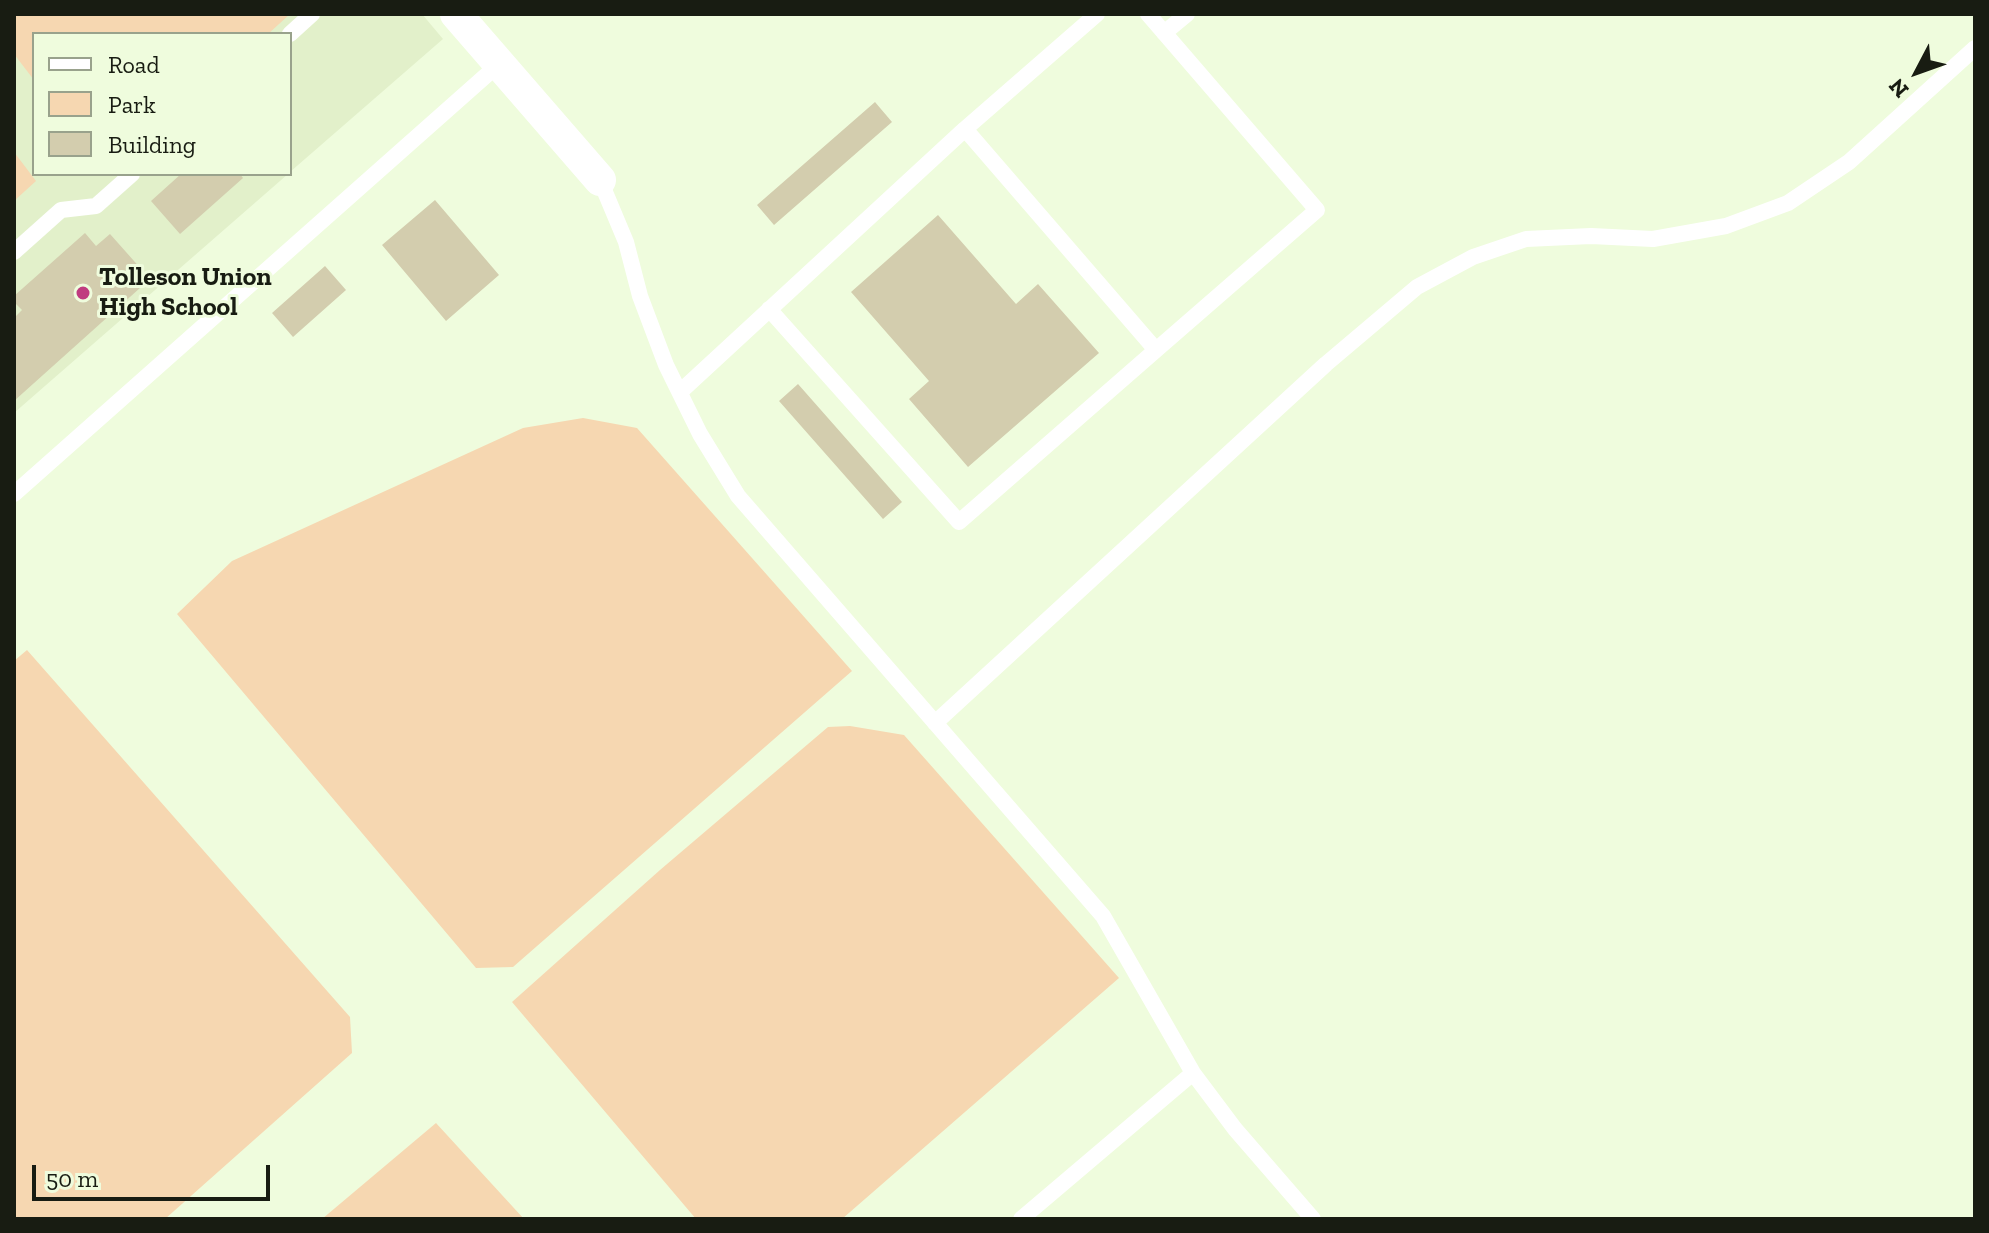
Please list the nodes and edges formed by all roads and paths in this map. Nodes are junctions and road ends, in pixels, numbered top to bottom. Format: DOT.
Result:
graph roads {
  1 [pos="312,14"];
  2 [pos="456,14"];
  3 [pos="1097,14"];
  4 [pos="1148,14"];
  5 [pos="1187,14"];
  6 [pos="292,32"];
  7 [pos="1164,33"];
  8 [pos="1975,48"];
  9 [pos="499,64"];
  10 [pos="965,129"];
  11 [pos="130,176"];
  12 [pos="600,180"];
  13 [pos="14,252"];
  14 [pos="769,309"];
  15 [pos="1156,350"];
  16 [pos="680,392"];
  17 [pos="14,494"];
  18 [pos="935,723"];
  19 [pos="1193,1073"];
  20 [pos="1021,1219"];
  21 [pos="1313,1219"];
  1 -- 6 [label="lane"];
  2 -- 9 [label="street"];
  3 -- 10 [label="lane"];
  4 -- 7 [label="lane"];
  5 -- 7 [label="lane"];
  7 -- 15 [label="lane"];
  8 -- 18 [label="lane"];
  9 -- 12 [label="street"];
  9 -- 17 [label="lane"];
  10 -- 14 [label="lane"];
  10 -- 15 [label="lane"];
  11 -- 13 [label="lane"];
  12 -- 16 [label="lane"];
  14 -- 15 [label="lane"];
  14 -- 16 [label="lane"];
  16 -- 18 [label="lane"];
  18 -- 19 [label="lane"];
  19 -- 20 [label="lane"];
  19 -- 21 [label="lane"];
}
